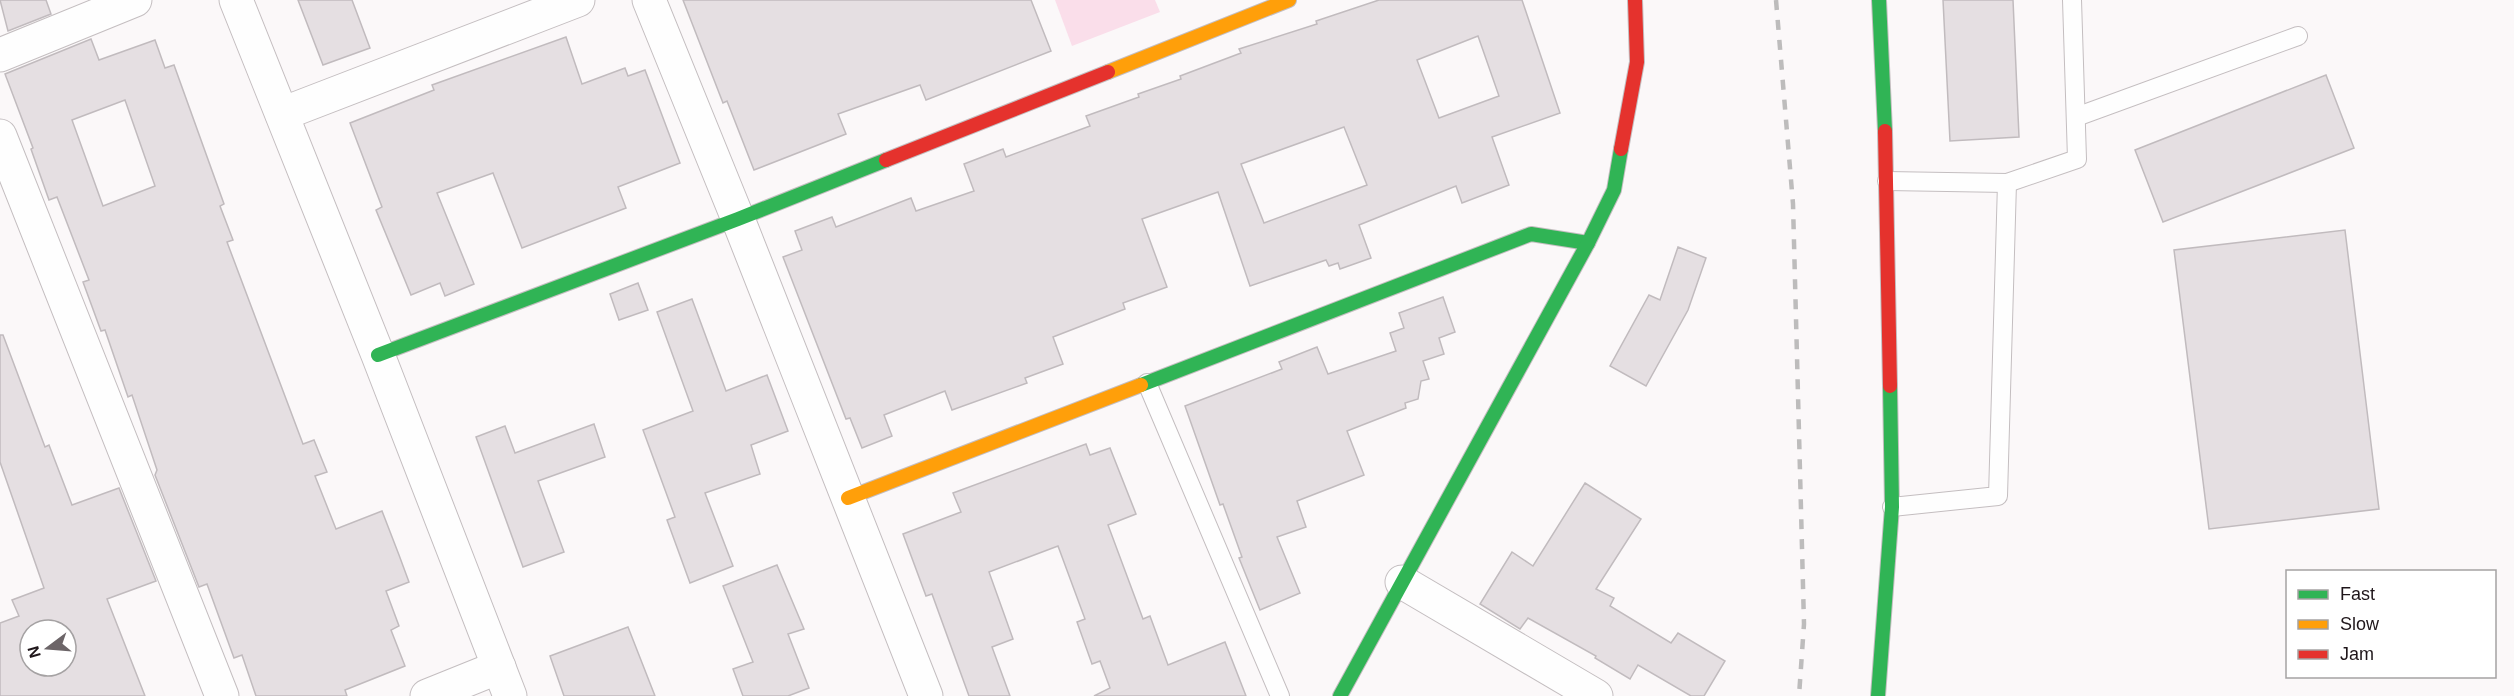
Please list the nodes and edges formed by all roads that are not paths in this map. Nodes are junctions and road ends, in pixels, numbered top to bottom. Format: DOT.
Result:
graph roads {
  1 [pos="135,0"];
  2 [pos="237,0"];
  3 [pos="578,0"];
  4 [pos="649,0"];
  5 [pos="1289,0"];
  6 [pos="1635,0"];
  7 [pos="1879,0"];
  8 [pos="2072,0"];
  9 [pos="2298,36"];
  10 [pos="0,55"];
  11 [pos="282,114"];
  12 [pos="2076,117"];
  13 [pos="0,136"];
  14 [pos="1887,181"];
  15 [pos="2007,183"];
  16 [pos="738,219"];
  17 [pos="1588,243"];
  18 [pos="378,355"];
  19 [pos="1147,383"];
  20 [pos="848,498"];
  21 [pos="1892,507"];
  22 [pos="1402,582"];
  23 [pos="504,681"];
  24 [pos="222,696"];
  25 [pos="427,696"];
  26 [pos="926,696"];
  27 [pos="1280,696"];
  28 [pos="1340,696"];
  29 [pos="1596,696"];
  30 [pos="1878,696"];
  1 -- 10 [label="street"];
  2 -- 11 [label="street"];
  3 -- 11 [label="street"];
  4 -- 16 [label="street"];
  5 -- 16 [label="street"];
  6 -- 17 [label="street"];
  7 -- 14 [label="street"];
  8 -- 12 [label="lane"];
  9 -- 12 [label="lane"];
  11 -- 18 [label="street"];
  12 -- 15 [label="lane"];
  13 -- 24 [label="street"];
  14 -- 15 [label="lane"];
  14 -- 21 [label="street"];
  15 -- 21 [label="lane"];
  16 -- 18 [label="street"];
  16 -- 20 [label="street"];
  17 -- 19 [label="street"];
  17 -- 22 [label="street"];
  18 -- 23 [label="street"];
  19 -- 20 [label="street"];
  19 -- 27 [label="lane"];
  20 -- 26 [label="street"];
  21 -- 30 [label="street"];
  22 -- 28 [label="street"];
  22 -- 29 [label="street"];
  23 -- 25 [label="street"];
}
